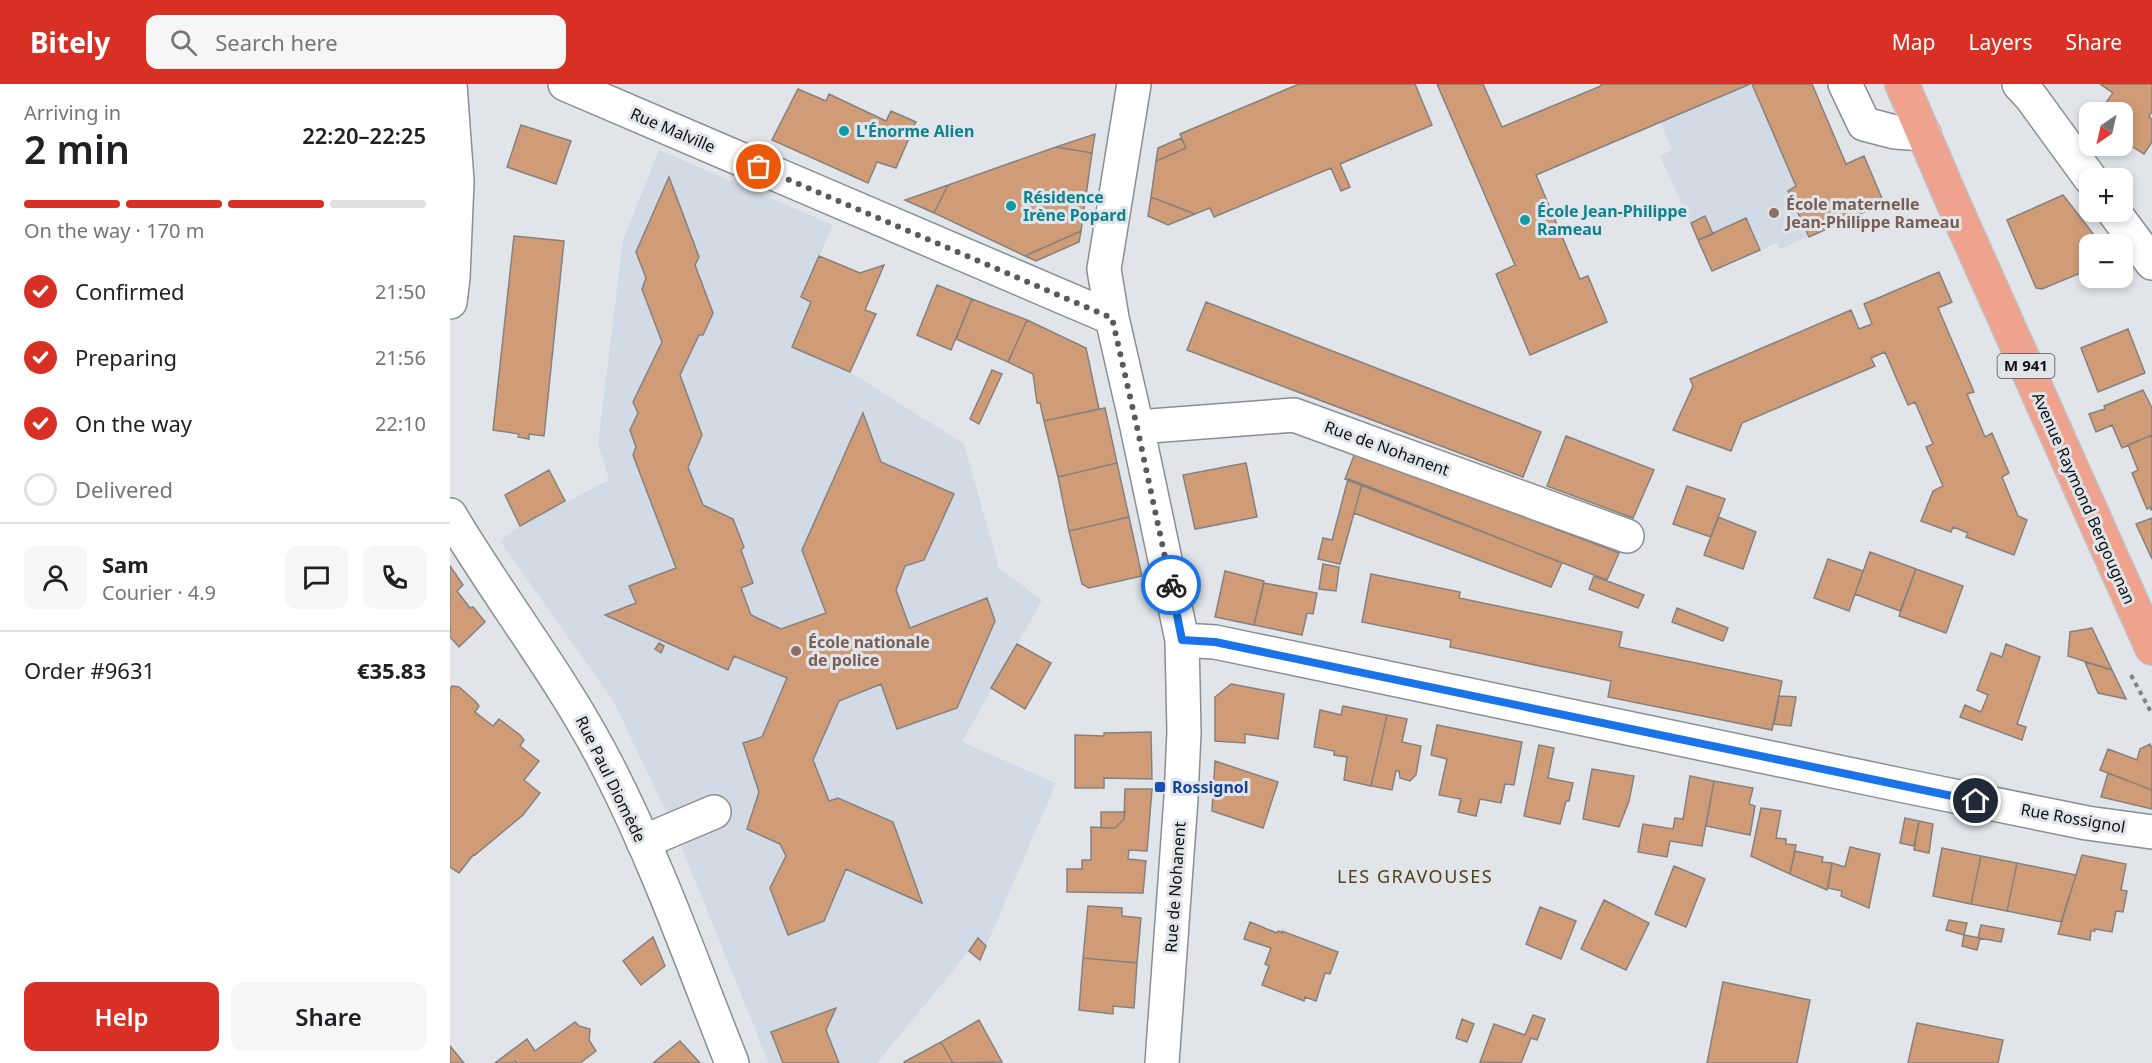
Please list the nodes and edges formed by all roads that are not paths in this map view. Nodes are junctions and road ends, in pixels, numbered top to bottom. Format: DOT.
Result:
graph roads {
  1 [pos="565,84"];
  2 [pos="1134,84"];
  3 [pos="1845,84"];
  4 [pos="1902,84"];
  5 [pos="2019,84"];
  6 [pos="450,85"];
  7 [pos="1924,134"];
  8 [pos="2083,168"];
  9 [pos="2122,222"];
  10 [pos="2152,262"];
  11 [pos="450,302"];
  12 [pos="1112,318"];
  13 [pos="1137,427"];
  14 [pos="450,515"];
  15 [pos="1627,536"];
  16 [pos="1182,640"];
  17 [pos="2152,648"];
  18 [pos="714,812"];
  19 [pos="2152,832"];
  20 [pos="643,842"];
  21 [pos="732,1063"];
  22 [pos="1162,1063"];
  1 -- 12 [label="street, Rue Malville"];
  2 -- 12 [label="street, Rue de Nohanent"];
  3 -- 7 [label="street"];
  4 -- 7 [label="main road, Avenue Raymond Bergougnan / M 941"];
  5 -- 8 [label="street"];
  6 -- 11 [label="street"];
  7 -- 17 [label="main road, Avenue Raymond Bergougnan / M 941"];
  9 -- 10 [label="street"];
  12 -- 13 [label="street, Rue de Nohanent"];
  13 -- 15 [label="street, Rue de Nohanent"];
  13 -- 16 [label="street, Rue de Nohanent"];
  14 -- 20 [label="street, Rue Paul Diomède"];
  16 -- 19 [label="street, Rue Rossignol"];
  16 -- 22 [label="street, Rue de Nohanent"];
  18 -- 20 [label="street"];
  20 -- 21 [label="street, Rue Paul Diomède"];
}
